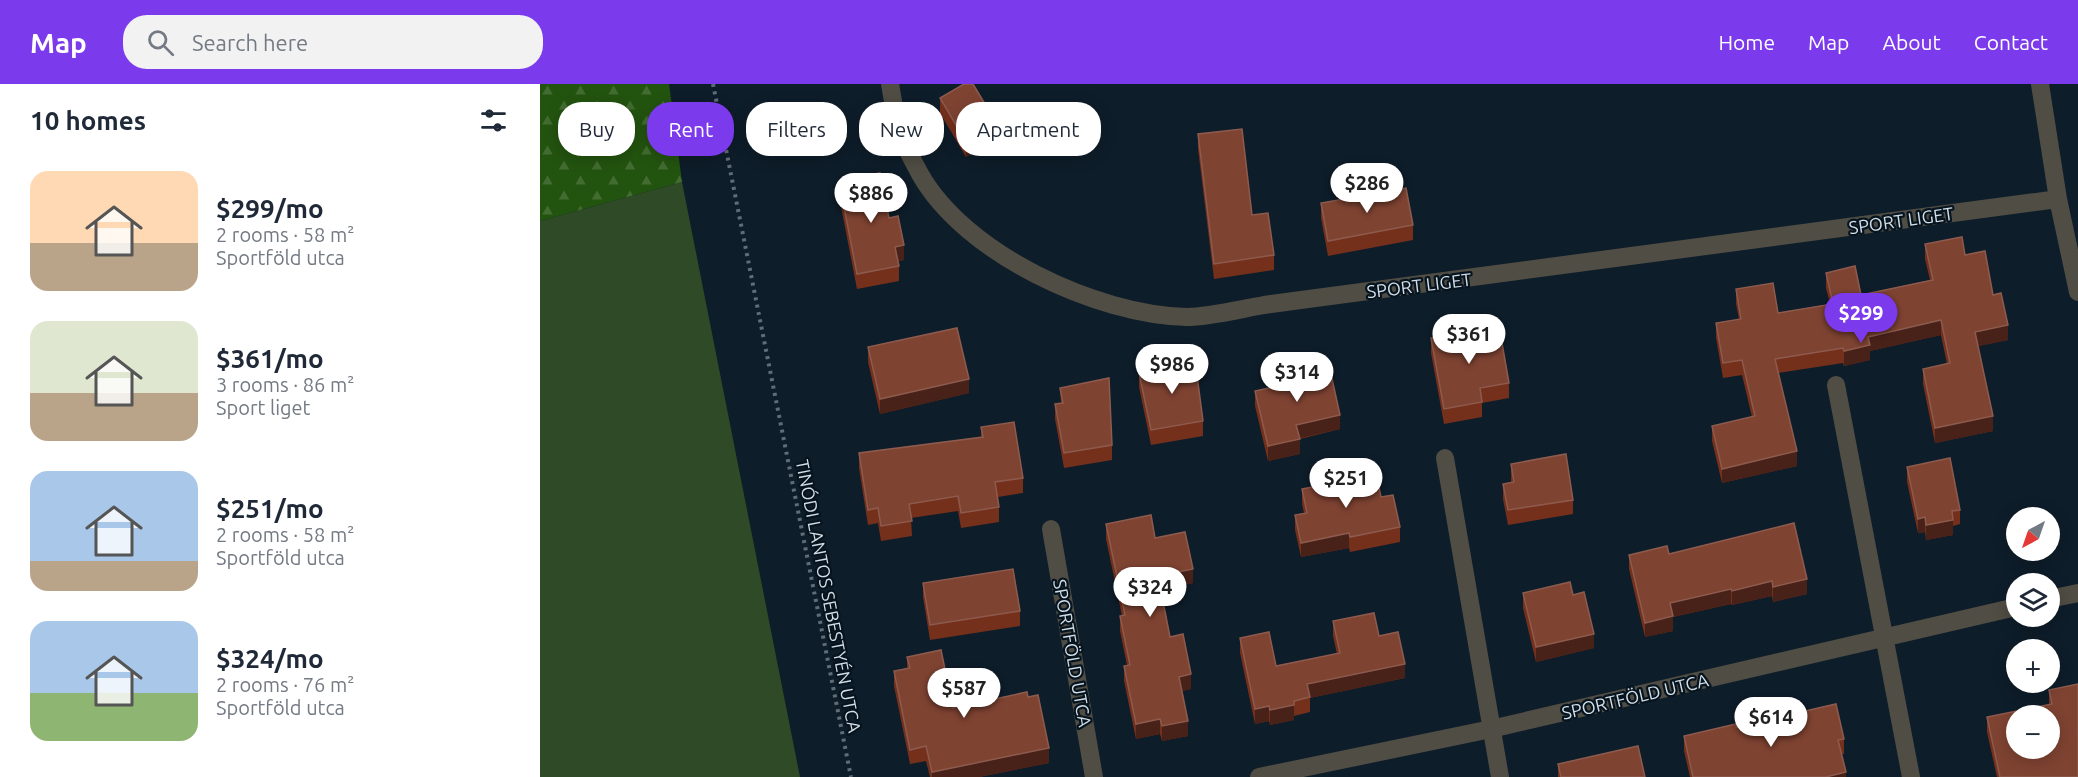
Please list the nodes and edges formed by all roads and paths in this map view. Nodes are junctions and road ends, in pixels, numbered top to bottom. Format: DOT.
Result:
graph roads {
  1 [pos="713,84"];
  2 [pos="890,84"];
  3 [pos="2040,84"];
  4 [pos="2058,199"];
  5 [pos="2078,292"];
  6 [pos="1836,385"];
  7 [pos="1445,458"];
  8 [pos="1051,529"];
  9 [pos="2078,593"];
  10 [pos="2060,597"];
  11 [pos="2006,609"];
  12 [pos="1884,638"];
  13 [pos="1491,729"];
  14 [pos="851,777"];
  15 [pos="1094,777"];
  16 [pos="1259,777"];
  17 [pos="1500,777"];
  18 [pos="1911,777"];
  1 -- 14 [label="path, TINÓDI LANTOS SEBESTYÉN UTCA"];
  2 -- 4 [label="street, SPORT LIGET"];
  3 -- 4 [label="street"];
  4 -- 5 [label="street"];
  6 -- 12 [label="street"];
  7 -- 13 [label="street"];
  8 -- 15 [label="street, SPORTFÖLD UTCA"];
  9 -- 10 [label="street"];
  11 -- 12 [label="street, SPORTFÖLD UTCA"];
  12 -- 13 [label="street, SPORTFÖLD UTCA"];
  12 -- 18 [label="street"];
  13 -- 16 [label="street, SPORTFÖLD UTCA"];
  13 -- 17 [label="street"];
}
